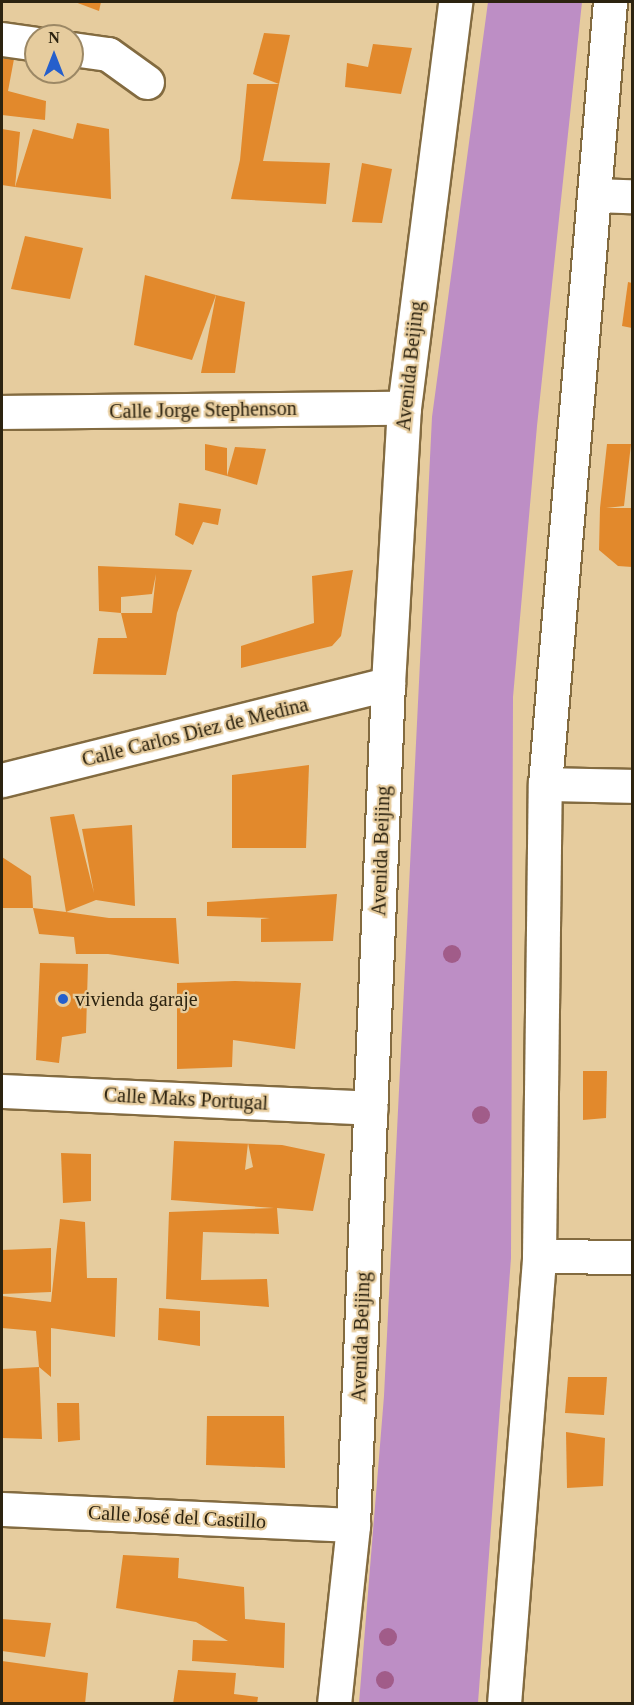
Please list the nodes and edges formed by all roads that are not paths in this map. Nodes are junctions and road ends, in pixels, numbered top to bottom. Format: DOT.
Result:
graph roads {
  1 [pos="455,2"];
  2 [pos="610,2"];
  3 [pos="2,39"];
  4 [pos="24,42"];
  5 [pos="84,51"];
  6 [pos="147,82"];
  7 [pos="594,195"];
  8 [pos="633,196"];
  9 [pos="404,408"];
  10 [pos="2,412"];
  11 [pos="388,684"];
  12 [pos="2,780"];
  13 [pos="545,784"];
  14 [pos="633,786"];
  15 [pos="2,1091"];
  16 [pos="371,1108"];
  17 [pos="539,1256"];
  18 [pos="633,1257"];
  19 [pos="2,1509"];
  20 [pos="353,1526"];
  21 [pos="334,1704"];
  22 [pos="504,1704"];
  1 -- 9 [label="street, Avenida Beijing"];
  2 -- 7 [label="street"];
  3 -- 4 [label="street"];
  5 -- 6 [label="street"];
  7 -- 8 [label="street"];
  7 -- 13 [label="street"];
  9 -- 10 [label="street, Calle Jorge Stephenson"];
  9 -- 11 [label="street, Avenida Beijing"];
  11 -- 12 [label="street, Calle Carlos Diez de Medina"];
  11 -- 16 [label="street, Avenida Beijing"];
  13 -- 14 [label="street"];
  13 -- 17 [label="street"];
  15 -- 16 [label="street, Calle Maks Portugal"];
  16 -- 20 [label="street, Avenida Beijing"];
  17 -- 18 [label="street"];
  17 -- 22 [label="street"];
  19 -- 20 [label="street, Calle José del Castillo"];
  20 -- 21 [label="street, Avenida Beijing"];
}
